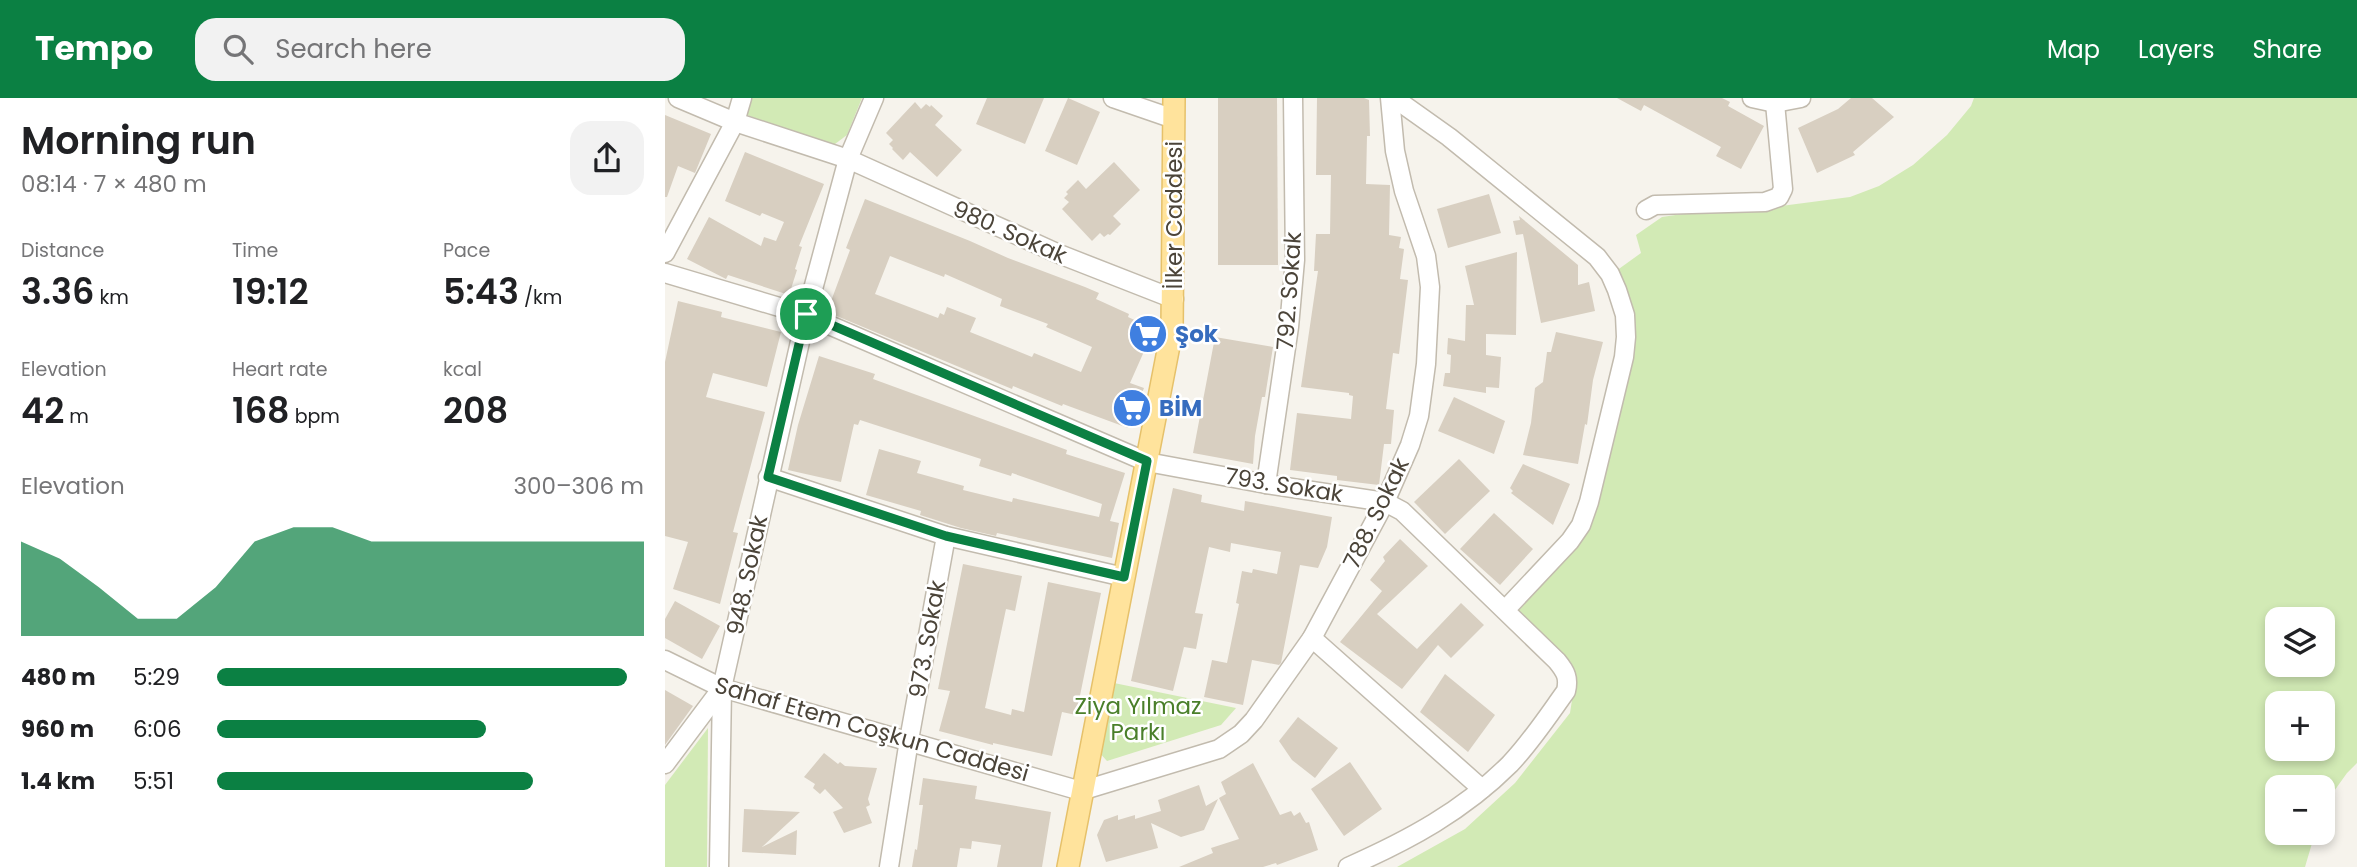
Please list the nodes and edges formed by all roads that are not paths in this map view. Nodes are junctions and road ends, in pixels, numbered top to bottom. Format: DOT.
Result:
graph roads {
  1 [pos="678,98"];
  2 [pos="742,98"];
  3 [pos="874,98"];
  4 [pos="1113,98"];
  5 [pos="1293,98"];
  6 [pos="1392,98"];
  7 [pos="1752,98"];
  8 [pos="1801,98"];
  9 [pos="1775,103"];
  10 [pos="1174,109"];
  11 [pos="735,122"];
  12 [pos="848,159"];
  13 [pos="1647,210"];
  14 [pos="665,253"];
  15 [pos="665,273"];
  16 [pos="1174,299"];
  17 [pos="806,314"];
  18 [pos="1147,461"];
  19 [pos="768,477"];
  20 [pos="1266,484"];
  21 [pos="1385,502"];
  22 [pos="946,536"];
  23 [pos="1124,577"];
  24 [pos="1506,610"];
  25 [pos="1312,638"];
  26 [pos="665,660"];
  27 [pos="722,688"];
  28 [pos="909,740"];
  29 [pos="665,764"];
  30 [pos="1482,789"];
  31 [pos="1081,791"];
  32 [pos="719,867"];
  33 [pos="889,867"];
  34 [pos="1068,867"];
  35 [pos="1348,867"];
  1 -- 11 [label="street"];
  2 -- 11 [label="street"];
  3 -- 12 [label="street, 948. Sokak"];
  4 -- 10 [label="street"];
  5 -- 20 [label="street, 792. Sokak"];
  6 -- 21 [label="street, 788. Sokak"];
  6 -- 24 [label="street"];
  7 -- 9 [label="street"];
  8 -- 9 [label="street"];
  9 -- 13 [label="street"];
  10 -- 16 [label="main road, İlker Caddesi"];
  11 -- 12 [label="street, 980. Sokak"];
  11 -- 14 [label="street"];
  12 -- 16 [label="street, 980. Sokak"];
  12 -- 17 [label="street, 948. Sokak"];
  15 -- 17 [label="street, 793. Sokak"];
  16 -- 18 [label="main road, İlker Caddesi"];
  17 -- 18 [label="street, 793. Sokak"];
  17 -- 19 [label="street, 948. Sokak"];
  18 -- 20 [label="street, 793. Sokak"];
  18 -- 23 [label="main road, İlker Caddesi"];
  19 -- 22 [label="street"];
  19 -- 27 [label="street, 948. Sokak"];
  20 -- 21 [label="street, 793. Sokak"];
  21 -- 24 [label="street, 793. Sokak"];
  21 -- 25 [label="street, 788. Sokak"];
  22 -- 23 [label="street"];
  22 -- 28 [label="street, 973. Sokak"];
  23 -- 31 [label="main road, İlker Caddesi"];
  24 -- 30 [label="street, 793. Sokak"];
  25 -- 30 [label="street"];
  25 -- 31 [label="street, 788. Sokak"];
  26 -- 27 [label="street, Sahaf Etem Coşkun Caddesi"];
  27 -- 28 [label="street, Sahaf Etem Coşkun Caddesi"];
  27 -- 29 [label="street"];
  27 -- 32 [label="street"];
  28 -- 31 [label="street, Sahaf Etem Coşkun Caddesi"];
  28 -- 33 [label="street, 973. Sokak"];
  30 -- 35 [label="street"];
  31 -- 34 [label="main road, İlker Caddesi"];
}
